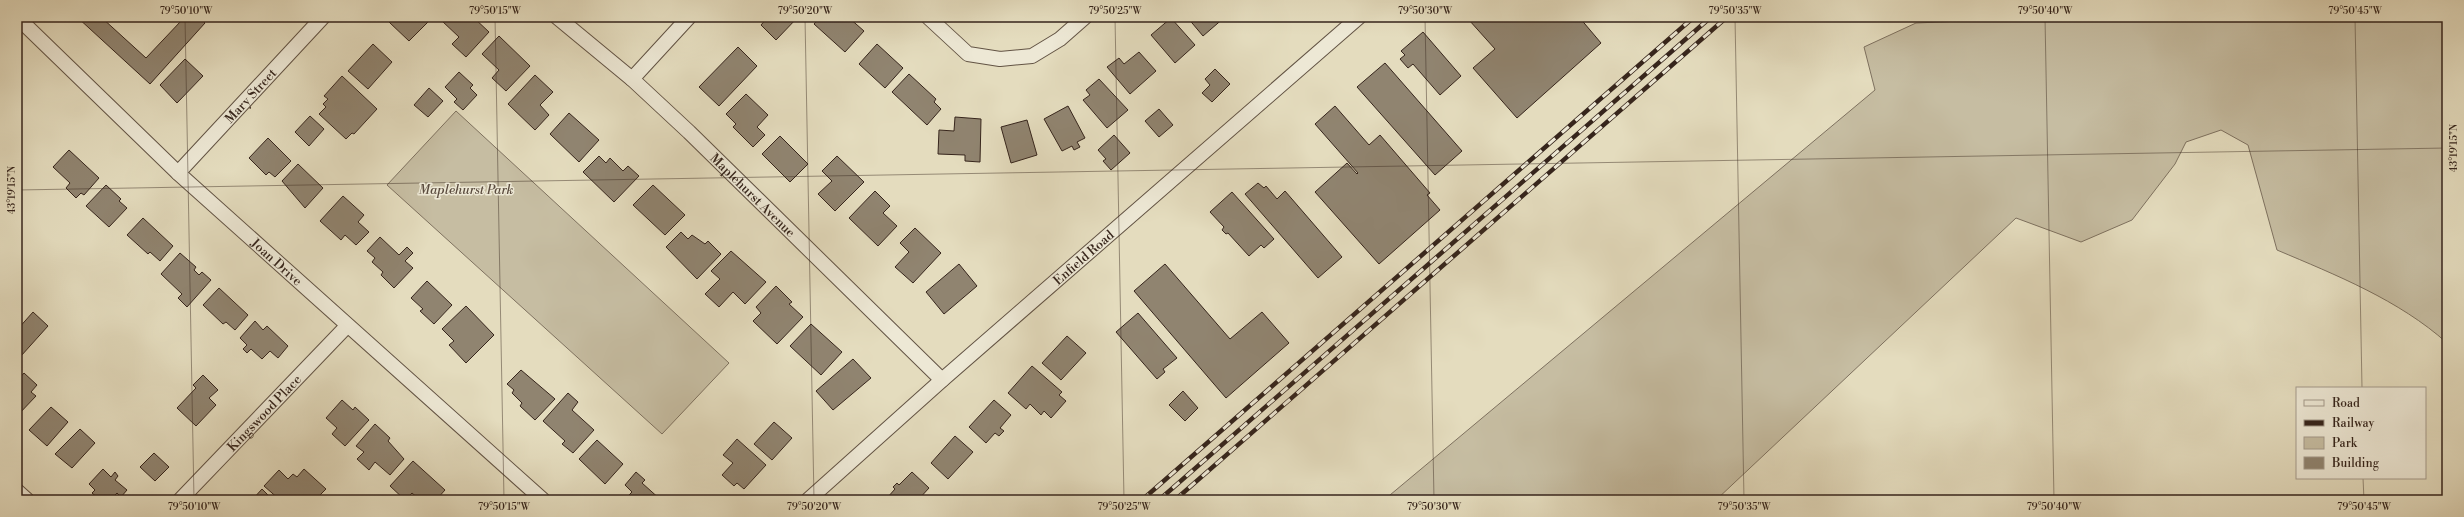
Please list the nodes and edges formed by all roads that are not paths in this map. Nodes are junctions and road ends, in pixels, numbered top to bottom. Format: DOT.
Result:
graph roads {
  1 [pos="17,17"];
  2 [pos="323,17"];
  3 [pos="557,17"];
  4 [pos="689,17"];
  5 [pos="928,17"];
  6 [pos="1085,17"];
  7 [pos="1359,17"];
  8 [pos="632,79"];
  9 [pos="178,173"];
  10 [pos="347,326"];
  11 [pos="942,380"];
  12 [pos="17,491"];
  13 [pos="27,500"];
  14 [pos="180,500"];
  15 [pos="543,500"];
  16 [pos="808,500"];
  1 -- 9 [label="street, Joan Drive"];
  2 -- 9 [label="street, Mary Street"];
  3 -- 8 [label="street, Maplehurst Avenue"];
  4 -- 8 [label="street"];
  5 -- 6 [label="street"];
  7 -- 11 [label="street, Enfield Road"];
  8 -- 11 [label="street, Maplehurst Avenue"];
  9 -- 10 [label="street, Joan Drive"];
  10 -- 14 [label="street, Kingswood Place"];
  10 -- 15 [label="street, Joan Drive"];
  11 -- 16 [label="street, Enfield Road"];
  12 -- 13 [label="street"];
}
